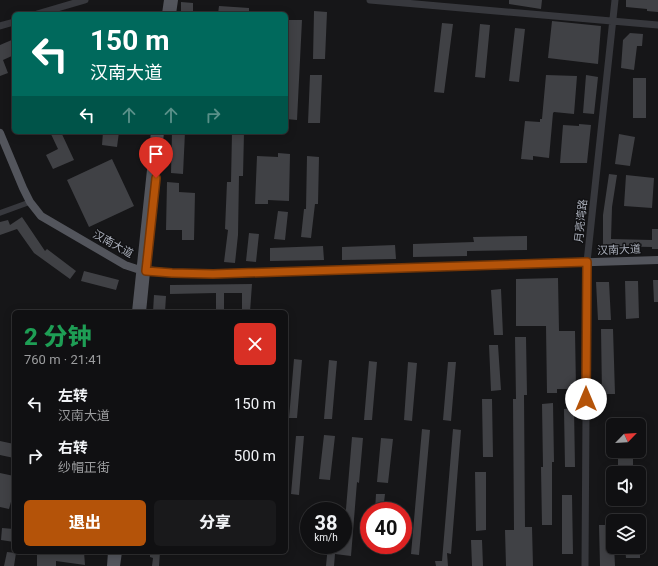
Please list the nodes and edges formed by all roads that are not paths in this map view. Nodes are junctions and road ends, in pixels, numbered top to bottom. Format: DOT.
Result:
graph roads {
  1 [pos="85,0"];
  2 [pos="168,0"];
  3 [pos="174,0"];
  4 [pos="370,0"];
  5 [pos="615,0"];
  6 [pos="433,3"];
  7 [pos="44,12"];
  8 [pos="166,12"];
  9 [pos="172,12"];
  10 [pos="613,21"];
  11 [pos="12,23"];
  12 [pos="658,25"];
  13 [pos="0,26"];
  14 [pos="0,133"];
  15 [pos="155,134"];
  16 [pos="160,134"];
  17 [pos="30,202"];
  18 [pos="0,213"];
  19 [pos="658,260"];
  20 [pos="587,262"];
  21 [pos="143,271"];
  22 [pos="136,310"];
  23 [pos="142,310"];
  24 [pos="112,554"];
  25 [pos="118,554"];
  26 [pos="110,566"];
  27 [pos="116,566"];
  28 [pos="585,566"];
  1 -- 7 [label="street"];
  2 -- 8 [label="main road"];
  3 -- 9 [label="main road"];
  4 -- 6 [label="street"];
  5 -- 10 [label="street, 月亮湾路"];
  6 -- 10 [label="street"];
  10 -- 12 [label="street"];
  10 -- 20 [label="street, 月亮湾路"];
  11 -- 13 [label="street"];
  14 -- 17 [label="main road, 汉南大道"];
  15 -- 21 [label="main road"];
  16 -- 21 [label="main road"];
  17 -- 18 [label="street"];
  17 -- 21 [label="main road, 汉南大道"];
  19 -- 20 [label="main road, 汉南大道"];
  20 -- 21 [label="main road, 汉南大道"];
  20 -- 28 [label="street, 月亮湾路"];
  21 -- 22 [label="main road"];
  21 -- 23 [label="main road"];
  24 -- 26 [label="main road"];
  25 -- 27 [label="main road"];
}
